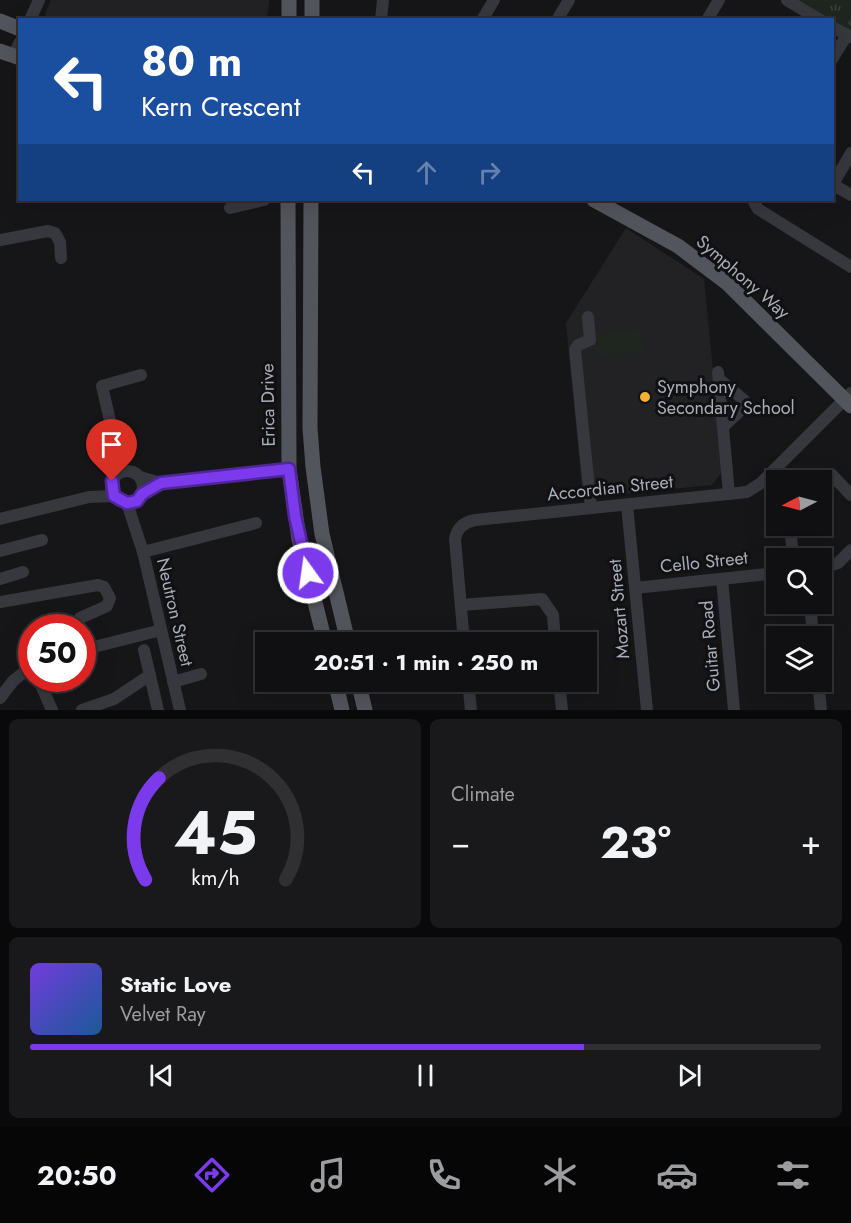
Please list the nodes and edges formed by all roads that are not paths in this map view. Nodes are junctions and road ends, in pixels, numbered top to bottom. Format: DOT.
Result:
graph roads {
  1 [pos="39,0"];
  2 [pos="290,0"];
  3 [pos="312,0"];
  4 [pos="383,0"];
  5 [pos="494,0"];
  6 [pos="719,0"];
  7 [pos="787,0"];
  8 [pos="566,1"];
  9 [pos="31,18"];
  10 [pos="289,18"];
  11 [pos="312,18"];
  12 [pos="381,18"];
  13 [pos="483,18"];
  14 [pos="560,18"];
  15 [pos="708,18"];
  16 [pos="817,18"];
  17 [pos="0,21"];
  18 [pos="18,28"];
  19 [pos="834,28"];
  20 [pos="849,36"];
  21 [pos="834,56"];
  22 [pos="851,153"];
  23 [pos="834,182"];
  24 [pos="834,185"];
  25 [pos="851,195"];
  26 [pos="260,201"];
  27 [pos="288,201"];
  28 [pos="311,201"];
  29 [pos="596,201"];
  30 [pos="754,201"];
  31 [pos="230,208"];
  32 [pos="0,240"];
  33 [pos="61,258"];
  34 [pos="851,267"];
  35 [pos="588,317"];
  36 [pos="311,350"];
  37 [pos="141,375"];
  38 [pos="849,400"];
  39 [pos="724,426"];
  40 [pos="117,451"];
  41 [pos="289,469"];
  42 [pos="119,473"];
  43 [pos="136,474"];
  44 [pos="832,475"];
  45 [pos="161,483"];
  46 [pos="112,491"];
  47 [pos="729,495"];
  48 [pos="851,495"];
  49 [pos="135,499"];
  50 [pos="627,505"];
  51 [pos="591,508"];
  52 [pos="0,519"];
  53 [pos="256,523"];
  54 [pos="320,523"];
  55 [pos="42,540"];
  56 [pos="851,550"];
  57 [pos="0,551"];
  58 [pos="143,552"];
  59 [pos="832,565"];
  60 [pos="23,572"];
  61 [pos="766,574"];
  62 [pos="0,579"];
  63 [pos="722,579"];
  64 [pos="635,588"];
  65 [pos="0,602"];
  66 [pos="461,605"];
  67 [pos="89,614"];
  68 [pos="161,630"];
  69 [pos="322,632"];
  70 [pos="346,632"];
  71 [pos="463,632"];
  72 [pos="554,632"];
  73 [pos="96,646"];
  74 [pos="144,650"];
  75 [pos="201,674"];
  76 [pos="150,675"];
  77 [pos="18,677"];
  78 [pos="173,682"];
  79 [pos="44,692"];
  80 [pos="338,692"];
  81 [pos="361,692"];
  82 [pos="469,692"];
  83 [pos="560,692"];
  84 [pos="819,692"];
  85 [pos="0,698"];
  86 [pos="52,710"];
  87 [pos="82,710"];
  88 [pos="158,710"];
  89 [pos="180,710"];
  90 [pos="342,710"];
  91 [pos="365,710"];
  92 [pos="471,710"];
  93 [pos="562,710"];
  94 [pos="647,710"];
  95 [pos="734,710"];
  96 [pos="821,710"];
  1 -- 9 [label="street"];
  2 -- 10 [label="main road"];
  3 -- 11 [label="main road"];
  4 -- 12 [label="street"];
  5 -- 13 [label="street"];
  6 -- 15 [label="street"];
  7 -- 16 [label="street"];
  8 -- 14 [label="street"];
  17 -- 18 [label="main road"];
  19 -- 20 [label="street"];
  20 -- 21 [label="street"];
  22 -- 23 [label="street"];
  24 -- 25 [label="street"];
  26 -- 31 [label="street"];
  27 -- 41 [label="main road, Erica Drive"];
  28 -- 36 [label="main road"];
  29 -- 38 [label="main road, Symphony Way"];
  30 -- 34 [label="street"];
  32 -- 33 [label="street"];
  35 -- 51 [label="street"];
  36 -- 41 [label="main road"];
  36 -- 54 [label="main road"];
  37 -- 40 [label="street"];
  38 -- 47 [label="street, Accordian Street"];
  39 -- 39 [label="street"];
  39 -- 47 [label="street"];
  40 -- 42 [label="street"];
  40 -- 43 [label="street"];
  41 -- 45 [label="street"];
  41 -- 54 [label="main road"];
  41 -- 69 [label="main road, Erica Drive"];
  42 -- 43 [label="street"];
  42 -- 46 [label="street"];
  43 -- 45 [label="street"];
  43 -- 49 [label="street, Neutron Street"];
  44 -- 48 [label="street"];
  45 -- 49 [label="street"];
  46 -- 49 [label="street"];
  46 -- 52 [label="street"];
  47 -- 50 [label="street, Accordian Street"];
  49 -- 58 [label="street, Neutron Street"];
  50 -- 51 [label="street, Accordian Street"];
  50 -- 64 [label="street, Mozart Street"];
  51 -- 66 [label="street, Accordian Street"];
  53 -- 58 [label="street"];
  54 -- 70 [label="main road"];
  55 -- 57 [label="street"];
  56 -- 59 [label="street"];
  58 -- 68 [label="street, Neutron Street"];
  60 -- 62 [label="street"];
  61 -- 63 [label="street, Cello Street"];
  63 -- 64 [label="street, Cello Street"];
  63 -- 95 [label="street, Guitar Road"];
  64 -- 94 [label="street, Mozart Street"];
  65 -- 67 [label="street"];
  66 -- 71 [label="street, Accordian Street"];
  66 -- 72 [label="street"];
  68 -- 73 [label="street"];
  68 -- 78 [label="street, Neutron Street"];
  74 -- 76 [label="street"];
  75 -- 78 [label="street"];
  76 -- 87 [label="street"];
  76 -- 88 [label="street"];
  77 -- 85 [label="street"];
  78 -- 89 [label="street, Neutron Street"];
  79 -- 86 [label="street"];
  80 -- 90 [label="main road"];
  81 -- 91 [label="main road"];
  82 -- 92 [label="street"];
  83 -- 93 [label="street"];
  84 -- 96 [label="street"];
}
